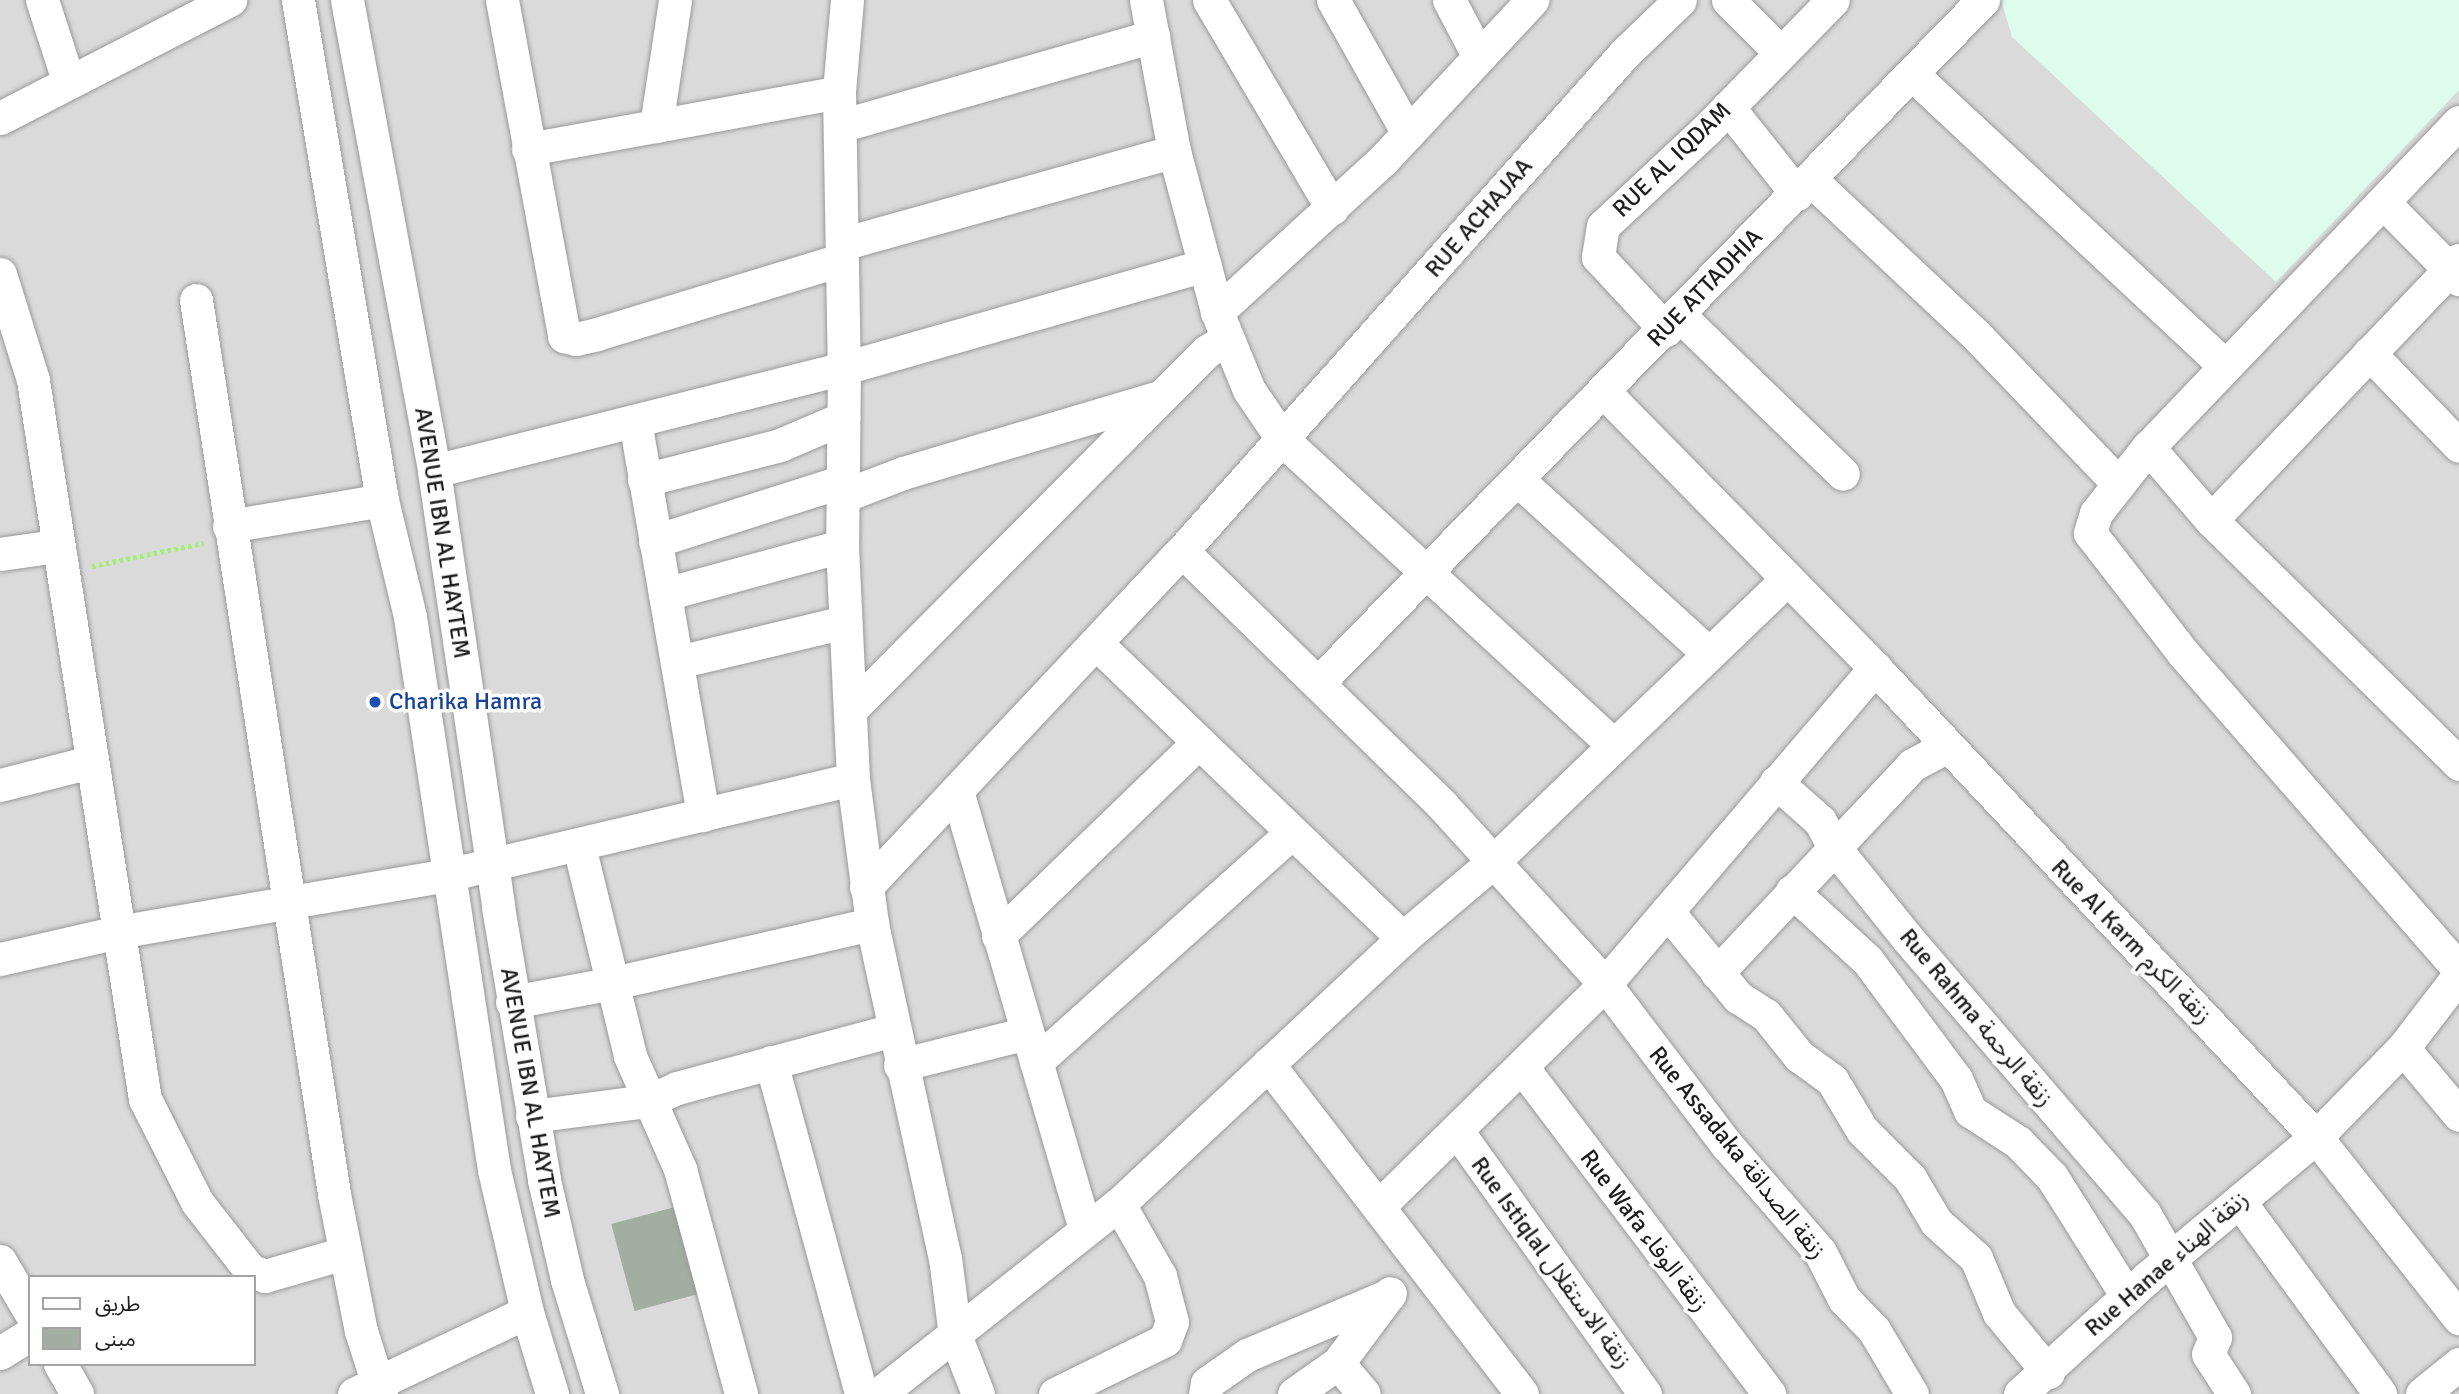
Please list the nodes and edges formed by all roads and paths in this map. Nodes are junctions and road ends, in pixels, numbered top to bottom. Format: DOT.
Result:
graph roads {
  1 [pos="42,0"];
  2 [pos="230,0"];
  3 [pos="298,0"];
  4 [pos="347,0"];
  5 [pos="502,0"];
  6 [pos="675,0"];
  7 [pos="847,0"];
  8 [pos="1209,0"];
  9 [pos="1333,0"];
  10 [pos="1449,0"];
  11 [pos="1532,0"];
  12 [pos="1680,0"];
  13 [pos="1728,0"];
  14 [pos="1833,0"];
  15 [pos="1983,0"];
  16 [pos="1154,13"];
  17 [pos="1779,51"];
  18 [pos="1478,55"];
  19 [pos="1912,74"];
  20 [pos="68,80"];
  21 [pos="839,92"];
  22 [pos="1727,107"];
  23 [pos="0,118"];
  24 [pos="2459,122"];
  25 [pos="656,126"];
  26 [pos="839,126"];
  27 [pos="1408,133"];
  28 [pos="528,149"];
  29 [pos="1174,151"];
  30 [pos="1804,187"];
  31 [pos="2384,203"];
  32 [pos="1332,208"];
  33 [pos="842,252"];
  34 [pos="1205,265"];
  35 [pos="2456,269"];
  36 [pos="0,274"];
  37 [pos="196,300"];
  38 [pos="1673,322"];
  39 [pos="1221,326"];
  40 [pos="2369,353"];
  41 [pos="2225,366"];
  42 [pos="845,368"];
  43 [pos="1604,392"];
  44 [pos="1162,396"];
  45 [pos="843,418"];
  46 [pos="635,421"];
  47 [pos="1283,440"];
  48 [pos="2459,446"];
  49 [pos="2148,447"];
  50 [pos="434,471"];
  51 [pos="1843,474"];
  52 [pos="644,480"];
  53 [pos="1518,480"];
  54 [pos="2118,483"];
  55 [pos="843,488"];
  56 [pos="382,499"];
  57 [pos="2211,520"];
  58 [pos="230,531"];
  59 [pos="655,541"];
  60 [pos="842,545"];
  61 [pos="1182,551"];
  62 [pos="0,554"];
  63 [pos="58,559"];
  64 [pos="1426,576"];
  65 [pos="1787,579"];
  66 [pos="665,594"];
  67 [pos="845,622"];
  68 [pos="1096,643"];
  69 [pos="1708,653"];
  70 [pos="678,662"];
  71 [pos="1875,668"];
  72 [pos="1319,682"];
  73 [pos="850,710"];
  74 [pos="1199,742"];
  75 [pos="1612,744"];
  76 [pos="1946,747"];
  77 [pos="90,762"];
  78 [pos="2459,764"];
  79 [pos="853,779"];
  80 [pos="1776,782"];
  81 [pos="0,786"];
  82 [pos="957,791"];
  83 [pos="703,814"];
  84 [pos="1292,832"];
  85 [pos="579,846"];
  86 [pos="1834,847"];
  87 [pos="1494,861"];
  88 [pos="493,864"];
  89 [pos="447,875"];
  90 [pos="866,887"];
  91 [pos="1792,891"];
  92 [pos="285,902"];
  93 [pos="1667,911"];
  94 [pos="872,924"];
  95 [pos="118,932"];
  96 [pos="998,936"];
  97 [pos="1403,938"];
  98 [pos="0,959"];
  99 [pos="2459,969"];
  100 [pos="1717,973"];
  101 [pos="2459,975"];
  102 [pos="614,983"];
  103 [pos="1605,984"];
  104 [pos="512,1002"];
  105 [pos="893,1030"];
  106 [pos="1032,1048"];
  107 [pos="2403,1048"];
  108 [pos="771,1062"];
  109 [pos="1268,1064"];
  110 [pos="901,1065"];
  111 [pos="1522,1067"];
  112 [pos="648,1101"];
  113 [pos="2459,1115"];
  114 [pos="532,1116"];
  115 [pos="1458,1132"];
  116 [pos="2316,1137"];
  117 [pos="2239,1201"];
  118 [pos="1119,1204"];
  119 [pos="1380,1205"];
  120 [pos="1085,1229"];
  121 [pos="344,1253"];
  122 [pos="1418,1256"];
  123 [pos="2171,1258"];
  124 [pos="0,1261"];
  125 [pos="1389,1295"];
  126 [pos="2127,1296"];
  127 [pos="2454,1304"];
  128 [pos="28,1309"];
  129 [pos="527,1312"];
  130 [pos="28,1335"];
  131 [pos="955,1335"];
  132 [pos="0,1353"];
  133 [pos="1338,1363"];
  134 [pos="2459,1364"];
  135 [pos="61,1366"];
  136 [pos="2048,1372"];
  137 [pos="370,1390"];
  138 [pos="77,1394"];
  139 [pos="552,1394"];
  140 [pos="603,1394"];
  141 [pos="741,1394"];
  142 [pos="861,1394"];
  143 [pos="879,1394"];
  144 [pos="978,1394"];
  145 [pos="1055,1394"];
  146 [pos="1205,1394"];
  147 [pos="1294,1394"];
  148 [pos="1364,1394"];
  149 [pos="1522,1394"];
  150 [pos="1645,1394"];
  151 [pos="1769,1394"];
  152 [pos="1912,1394"];
  153 [pos="2021,1394"];
  154 [pos="2234,1394"];
  155 [pos="2380,1394"];
  156 [pos="2422,1394"];
  1 -- 20 [label="street"];
  2 -- 20 [label="street"];
  3 -- 56 [label="street, AVENUE IBN AL HAYTEM"];
  4 -- 50 [label="street, AVENUE IBN AL HAYTEM"];
  5 -- 28 [label="street"];
  6 -- 25 [label="street"];
  7 -- 21 [label="street"];
  8 -- 32 [label="street"];
  9 -- 27 [label="street"];
  10 -- 18 [label="street"];
  11 -- 18 [label="street"];
  12 -- 47 [label="street, RUE ACHAJAA"];
  13 -- 17 [label="street"];
  14 -- 17 [label="street, RUE AL IQDAM"];
  15 -- 19 [label="street, RUE ATTADHIA"];
  16 -- 26 [label="street"];
  16 -- 29 [label="street"];
  17 -- 22 [label="street, RUE AL IQDAM"];
  18 -- 27 [label="street"];
  19 -- 30 [label="street, RUE ATTADHIA"];
  19 -- 41 [label="street"];
  20 -- 23 [label="street"];
  21 -- 25 [label="street"];
  21 -- 26 [label="street"];
  22 -- 30 [label="street"];
  22 -- 38 [label="street, RUE AL IQDAM"];
  24 -- 31 [label="street"];
  25 -- 28 [label="street"];
  26 -- 33 [label="street"];
  27 -- 32 [label="street"];
  28 -- 33 [label="street"];
  29 -- 33 [label="street"];
  29 -- 34 [label="street"];
  30 -- 38 [label="street, RUE ATTADHIA"];
  30 -- 54 [label="street"];
  31 -- 35 [label="street"];
  31 -- 41 [label="street"];
  32 -- 39 [label="street"];
  33 -- 42 [label="street"];
  34 -- 39 [label="street"];
  34 -- 42 [label="street"];
  35 -- 40 [label="street"];
  36 -- 63 [label="street"];
  37 -- 58 [label="street"];
  38 -- 43 [label="street, RUE ATTADHIA"];
  38 -- 51 [label="street, RUE AL IQDAM"];
  39 -- 44 [label="street"];
  39 -- 47 [label="street"];
  40 -- 48 [label="street"];
  40 -- 57 [label="street"];
  41 -- 49 [label="street"];
  42 -- 45 [label="street"];
  42 -- 46 [label="street"];
  43 -- 53 [label="street, RUE ATTADHIA"];
  43 -- 65 [label="street, Rue Al Karm زنقة الكرم"];
  44 -- 55 [label="street"];
  44 -- 73 [label="street"];
  45 -- 52 [label="street"];
  45 -- 55 [label="street"];
  46 -- 50 [label="street"];
  46 -- 52 [label="street"];
  47 -- 61 [label="street, RUE ACHAJAA"];
  47 -- 64 [label="street"];
  49 -- 54 [label="street"];
  49 -- 57 [label="street"];
  50 -- 88 [label="street, AVENUE IBN AL HAYTEM"];
  52 -- 59 [label="street"];
  53 -- 64 [label="street, RUE ATTADHIA"];
  53 -- 69 [label="street"];
  54 -- 99 [label="street"];
  55 -- 59 [label="street"];
  55 -- 60 [label="street"];
  56 -- 58 [label="street"];
  56 -- 89 [label="street, AVENUE IBN AL HAYTEM"];
  57 -- 78 [label="street"];
  58 -- 63 [label="path"];
  58 -- 92 [label="street"];
  59 -- 66 [label="street"];
  60 -- 66 [label="street"];
  60 -- 67 [label="street"];
  61 -- 68 [label="street, RUE ACHAJAA"];
  61 -- 72 [label="street, Rue Assadaka زنقة الصداقة"];
  62 -- 63 [label="street"];
  63 -- 77 [label="street"];
  64 -- 72 [label="street, RUE ATTADHIA"];
  64 -- 75 [label="street"];
  65 -- 69 [label="street"];
  65 -- 71 [label="street, Rue Al Karm زنقة الكرم"];
  66 -- 70 [label="street"];
  67 -- 70 [label="street"];
  67 -- 73 [label="street"];
  68 -- 74 [label="street"];
  68 -- 82 [label="street, RUE ACHAJAA"];
  69 -- 75 [label="street"];
  70 -- 83 [label="street"];
  71 -- 76 [label="street, Rue Al Karm زنقة الكرم"];
  71 -- 80 [label="street"];
  72 -- 87 [label="street, Rue Assadaka زنقة الصداقة"];
  73 -- 79 [label="street"];
  74 -- 84 [label="street"];
  74 -- 96 [label="street"];
  75 -- 87 [label="street"];
  76 -- 86 [label="street"];
  76 -- 116 [label="street, Rue Al Karm زنقة الكرم"];
  77 -- 81 [label="street"];
  77 -- 95 [label="street"];
  79 -- 83 [label="street"];
  79 -- 90 [label="street"];
  80 -- 86 [label="street, Rue Rahma زنقة الرحمة"];
  80 -- 93 [label="street"];
  82 -- 90 [label="street, RUE ACHAJAA"];
  82 -- 96 [label="street"];
  83 -- 85 [label="street"];
  84 -- 97 [label="street"];
  84 -- 106 [label="street"];
  85 -- 88 [label="street"];
  85 -- 102 [label="street"];
  86 -- 91 [label="street"];
  86 -- 123 [label="street, Rue Rahma زنقة الرحمة"];
  87 -- 97 [label="street"];
  87 -- 103 [label="street, Rue Assadaka زنقة الصداقة"];
  88 -- 89 [label="street"];
  88 -- 104 [label="street, AVENUE IBN AL HAYTEM"];
  89 -- 92 [label="street"];
  89 -- 129 [label="street, AVENUE IBN AL HAYTEM"];
  90 -- 94 [label="street"];
  91 -- 100 [label="street"];
  91 -- 126 [label="street"];
  92 -- 95 [label="street"];
  92 -- 121 [label="street"];
  93 -- 100 [label="street"];
  93 -- 103 [label="street"];
  94 -- 102 [label="street"];
  94 -- 105 [label="street"];
  95 -- 98 [label="street"];
  95 -- 121 [label="street"];
  96 -- 106 [label="street"];
  97 -- 109 [label="street"];
  100 -- 136 [label="street"];
  101 -- 107 [label="street, Rue Hanae زنقة الهناء"];
  102 -- 104 [label="street"];
  102 -- 112 [label="street"];
  103 -- 111 [label="street"];
  103 -- 152 [label="street, Rue Assadaka زنقة الصداقة"];
  104 -- 114 [label="street, AVENUE IBN AL HAYTEM"];
  105 -- 108 [label="street"];
  105 -- 110 [label="street"];
  106 -- 110 [label="street"];
  106 -- 120 [label="street"];
  107 -- 113 [label="street"];
  107 -- 116 [label="street, Rue Hanae زنقة الهناء"];
  108 -- 112 [label="street"];
  108 -- 142 [label="street"];
  109 -- 118 [label="street"];
  109 -- 119 [label="street"];
  110 -- 131 [label="street"];
  111 -- 115 [label="street"];
  111 -- 151 [label="street, Rue Wafa زنقة الوفاء"];
  112 -- 114 [label="street"];
  112 -- 141 [label="street"];
  114 -- 140 [label="street, AVENUE IBN AL HAYTEM"];
  115 -- 119 [label="street"];
  115 -- 150 [label="street, Rue Istiqlal زنقة الاستقلال"];
  116 -- 117 [label="street, Rue Hanae زنقة الهناء"];
  116 -- 127 [label="street, Rue Al Karm زنقة الكرم"];
  117 -- 123 [label="street, Rue Hanae زنقة الهناء"];
  117 -- 155 [label="street"];
  118 -- 120 [label="street"];
  118 -- 145 [label="street"];
  119 -- 122 [label="street"];
  120 -- 131 [label="street"];
  121 -- 137 [label="street"];
  122 -- 125 [label="street"];
  122 -- 149 [label="street"];
  123 -- 126 [label="street, Rue Hanae زنقة الهناء"];
  123 -- 154 [label="street, Rue Rahma زنقة الرحمة"];
  124 -- 128 [label="street"];
  125 -- 133 [label="street"];
  125 -- 146 [label="street"];
  126 -- 136 [label="street, Rue Hanae زنقة الهناء"];
  129 -- 137 [label="street"];
  129 -- 139 [label="street, AVENUE IBN AL HAYTEM"];
  130 -- 132 [label="street"];
  131 -- 143 [label="street"];
  131 -- 144 [label="street"];
  133 -- 147 [label="street"];
  133 -- 148 [label="street"];
  134 -- 156 [label="street"];
  135 -- 138 [label="street"];
  136 -- 153 [label="street, Rue Hanae زنقة الهناء"];
}
